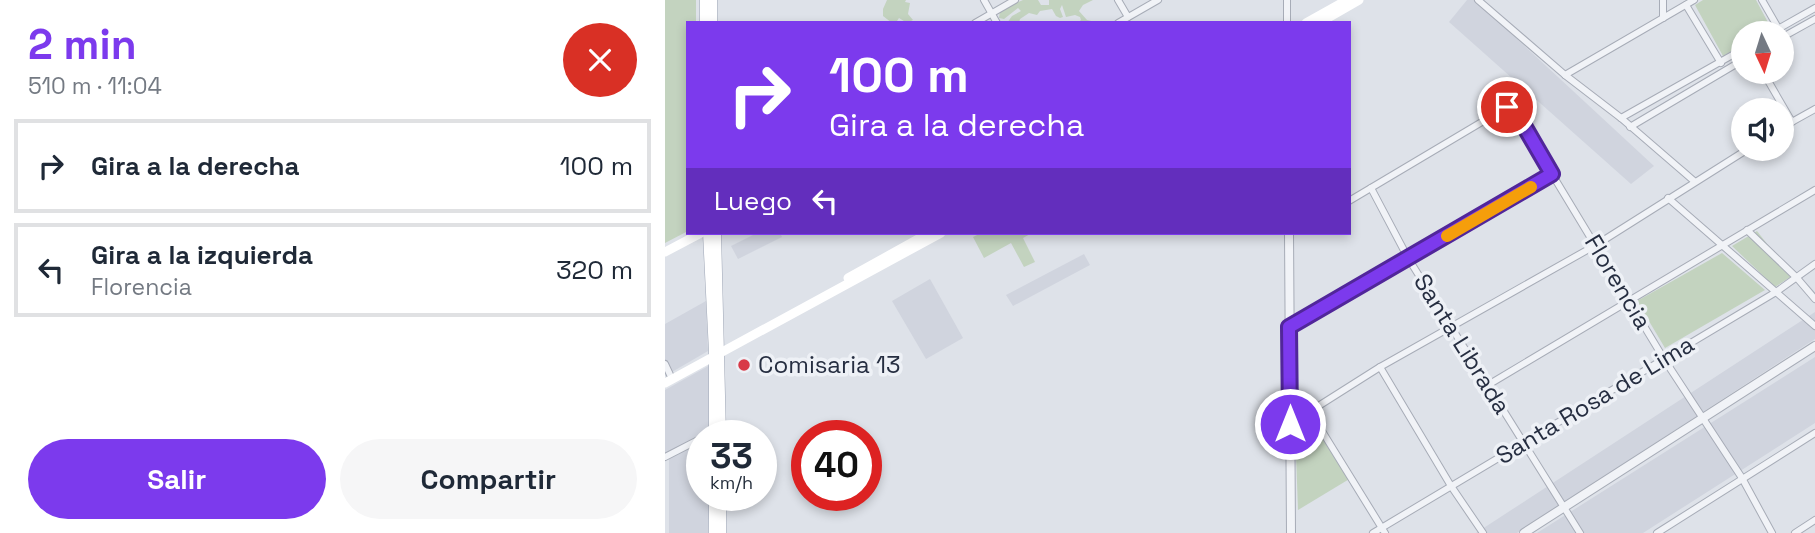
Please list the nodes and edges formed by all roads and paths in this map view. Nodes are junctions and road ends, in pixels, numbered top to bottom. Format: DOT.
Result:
graph roads {
  1 [pos="705,0"];
  2 [pos="712,0"];
  3 [pos="985,0"];
  4 [pos="1015,0"];
  5 [pos="1118,0"];
  6 [pos="1158,0"];
  7 [pos="1287,0"];
  8 [pos="1347,0"];
  9 [pos="1359,0"];
  10 [pos="1478,0"];
  11 [pos="1663,0"];
  12 [pos="1694,0"];
  13 [pos="1762,0"];
  14 [pos="1686,5"];
  15 [pos="1815,8"];
  16 [pos="992,14"];
  17 [pos="1128,17"];
  18 [pos="1663,18"];
  19 [pos="1815,19"];
  20 [pos="705,21"];
  21 [pos="712,21"];
  22 [pos="979,21"];
  23 [pos="996,21"];
  24 [pos="1121,21"];
  25 [pos="1287,21"];
  26 [pos="1310,21"];
  27 [pos="1322,21"];
  28 [pos="1774,21"];
  29 [pos="1794,24"];
  30 [pos="1794,28"];
  31 [pos="1731,56"];
  32 [pos="1721,62"];
  33 [pos="1731,67"];
  34 [pos="1725,71"];
  35 [pos="1565,75"];
  36 [pos="1815,109"];
  37 [pos="1621,118"];
  38 [pos="1794,121"];
  39 [pos="1630,127"];
  40 [pos="1731,159"];
  41 [pos="1552,174"];
  42 [pos="1694,181"];
  43 [pos="1371,188"];
  44 [pos="1815,190"];
  45 [pos="1668,198"];
  46 [pos="1351,200"];
  47 [pos="1747,230"];
  48 [pos="697,235"];
  49 [pos="708,235"];
  50 [pos="716,235"];
  51 [pos="925,235"];
  52 [pos="937,235"];
  53 [pos="1291,235"];
  54 [pos="1596,245"];
  55 [pos="1723,245"];
  56 [pos="665,251"];
  57 [pos="1408,258"];
  58 [pos="1815,264"];
  59 [pos="1797,278"];
  60 [pos="1776,292"];
  61 [pos="1815,299"];
  62 [pos="1629,300"];
  63 [pos="1450,326"];
  64 [pos="1815,326"];
  65 [pos="1289,327"];
  66 [pos="1815,346"];
  67 [pos="717,353"];
  68 [pos="1664,359"];
  69 [pos="665,364"];
  70 [pos="1380,366"];
  71 [pos="669,381"];
  72 [pos="1488,384"];
  73 [pos="1309,410"];
  74 [pos="1702,419"];
  75 [pos="714,420"];
  76 [pos="1290,424"];
  77 [pos="1815,433"];
  78 [pos="1523,443"];
  79 [pos="686,447"];
  80 [pos="665,457"];
  81 [pos="1742,478"];
  82 [pos="1451,486"];
  83 [pos="1563,508"];
  84 [pos="714,511"];
  85 [pos="721,511"];
  86 [pos="1815,520"];
  87 [pos="1383,530"];
  88 [pos="714,533"];
  89 [pos="721,533"];
  90 [pos="1291,533"];
  91 [pos="1373,533"];
  92 [pos="1483,533"];
  93 [pos="1524,533"];
  94 [pos="1580,533"];
  95 [pos="1657,533"];
  96 [pos="1772,533"];
  97 [pos="1795,533"];
  1 -- 20 [label="main road"];
  2 -- 21 [label="main road"];
  3 -- 16 [label="street"];
  4 -- 16 [label="street"];
  5 -- 17 [label="street"];
  6 -- 17 [label="street"];
  7 -- 25 [label="street"];
  8 -- 26 [label="main road"];
  9 -- 27 [label="main road"];
  10 -- 35 [label="street"];
  11 -- 18 [label="street"];
  12 -- 14 [label="street"];
  13 -- 28 [label="street"];
  14 -- 18 [label="street"];
  14 -- 32 [label="street"];
  15 -- 29 [label="street"];
  16 -- 22 [label="street"];
  16 -- 23 [label="street"];
  17 -- 24 [label="street"];
  18 -- 35 [label="street"];
  19 -- 30 [label="street"];
  31 -- 32 [label="street"];
  32 -- 34 [label="street"];
  32 -- 37 [label="street"];
  33 -- 34 [label="street"];
  34 -- 39 [label="street"];
  35 -- 37 [label="street"];
  36 -- 38 [label="street"];
  37 -- 39 [label="street"];
  39 -- 42 [label="street"];
  40 -- 42 [label="street"];
  41 -- 43 [label="street, Florencia"];
  41 -- 54 [label="street, Florencia"];
  41 -- 57 [label="street"];
  42 -- 45 [label="street"];
  43 -- 46 [label="street"];
  43 -- 57 [label="street, Santa Librada"];
  44 -- 47 [label="street"];
  45 -- 54 [label="street"];
  45 -- 55 [label="street"];
  47 -- 55 [label="street"];
  47 -- 59 [label="street"];
  48 -- 56 [label="main road"];
  49 -- 67 [label="main road"];
  50 -- 67 [label="main road"];
  51 -- 67 [label="main road"];
  52 -- 67 [label="main road"];
  53 -- 65 [label="street"];
  54 -- 62 [label="street, Florencia"];
  54 -- 63 [label="street"];
  55 -- 60 [label="street"];
  55 -- 62 [label="street"];
  57 -- 63 [label="street, Santa Librada"];
  57 -- 65 [label="street"];
  58 -- 59 [label="street, Santa Rosa de Lima"];
  59 -- 60 [label="street, Santa Rosa de Lima"];
  59 -- 61 [label="street"];
  60 -- 64 [label="street"];
  60 -- 68 [label="street, Santa Rosa de Lima"];
  62 -- 68 [label="street, Florencia"];
  62 -- 72 [label="street"];
  63 -- 70 [label="street"];
  63 -- 72 [label="street, Santa Librada"];
  65 -- 76 [label="street"];
  66 -- 74 [label="street"];
  67 -- 71 [label="main road"];
  67 -- 75 [label="main road"];
  68 -- 74 [label="street, Florencia"];
  68 -- 78 [label="street, Santa Rosa de Lima"];
  69 -- 71 [label="street"];
  70 -- 73 [label="street"];
  70 -- 82 [label="street"];
  72 -- 78 [label="street, Santa Librada"];
  73 -- 76 [label="street"];
  73 -- 87 [label="street"];
  74 -- 81 [label="street, Florencia"];
  74 -- 83 [label="street"];
  76 -- 90 [label="street"];
  77 -- 81 [label="street"];
  78 -- 82 [label="street, Santa Rosa de Lima"];
  78 -- 83 [label="street, Santa Librada"];
  79 -- 80 [label="street"];
  81 -- 95 [label="street"];
  81 -- 96 [label="street, Florencia"];
  82 -- 87 [label="street, Santa Rosa de Lima"];
  82 -- 92 [label="street"];
  83 -- 93 [label="street"];
  83 -- 94 [label="street, Santa Librada"];
  84 -- 88 [label="main road"];
  85 -- 89 [label="main road"];
  86 -- 97 [label="street"];
  87 -- 91 [label="street, Santa Rosa de Lima"];
}
